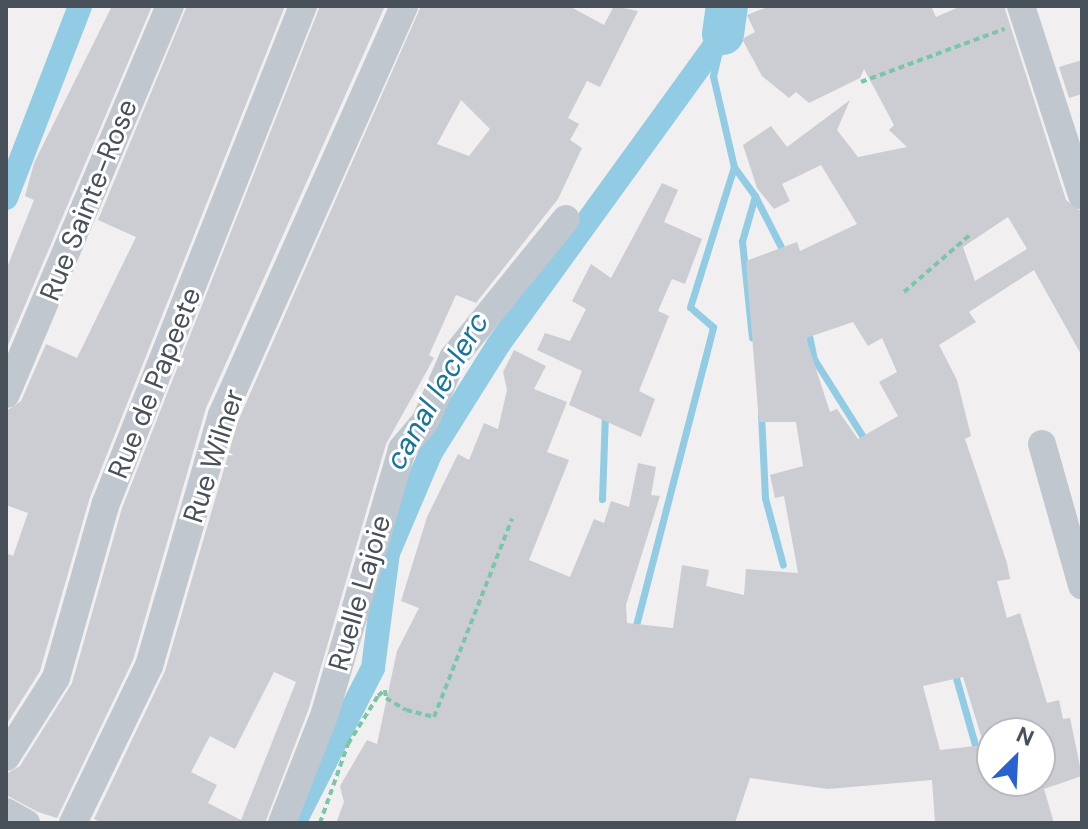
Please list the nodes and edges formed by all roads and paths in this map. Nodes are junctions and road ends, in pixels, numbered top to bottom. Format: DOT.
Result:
graph roads {
  1 [pos="170,6"];
  2 [pos="303,6"];
  3 [pos="404,6"];
  4 [pos="1023,14"];
  5 [pos="861,82"];
  6 [pos="1082,195"];
  7 [pos="566,219"];
  8 [pos="971,234"];
  9 [pos="904,292"];
  10 [pos="6,394"];
  11 [pos="1042,444"];
  12 [pos="512,519"];
  13 [pos="1082,585"];
  14 [pos="6,757"];
  15 [pos="6,812"];
  16 [pos="26,823"];
  17 [pos="73,823"];
  18 [pos="282,823"];
  19 [pos="320,823"];
  1 -- 10 [label="street, Rue Sainte-Rose"];
  2 -- 14 [label="street, Rue de Papeete"];
  3 -- 17 [label="street, Rue Wilner"];
  4 -- 5 [label="path"];
  4 -- 6 [label="street"];
  7 -- 18 [label="street, Ruelle Lajoie"];
  8 -- 9 [label="path"];
  11 -- 13 [label="street"];
  12 -- 19 [label="path"];
  15 -- 16 [label="street"];
}
